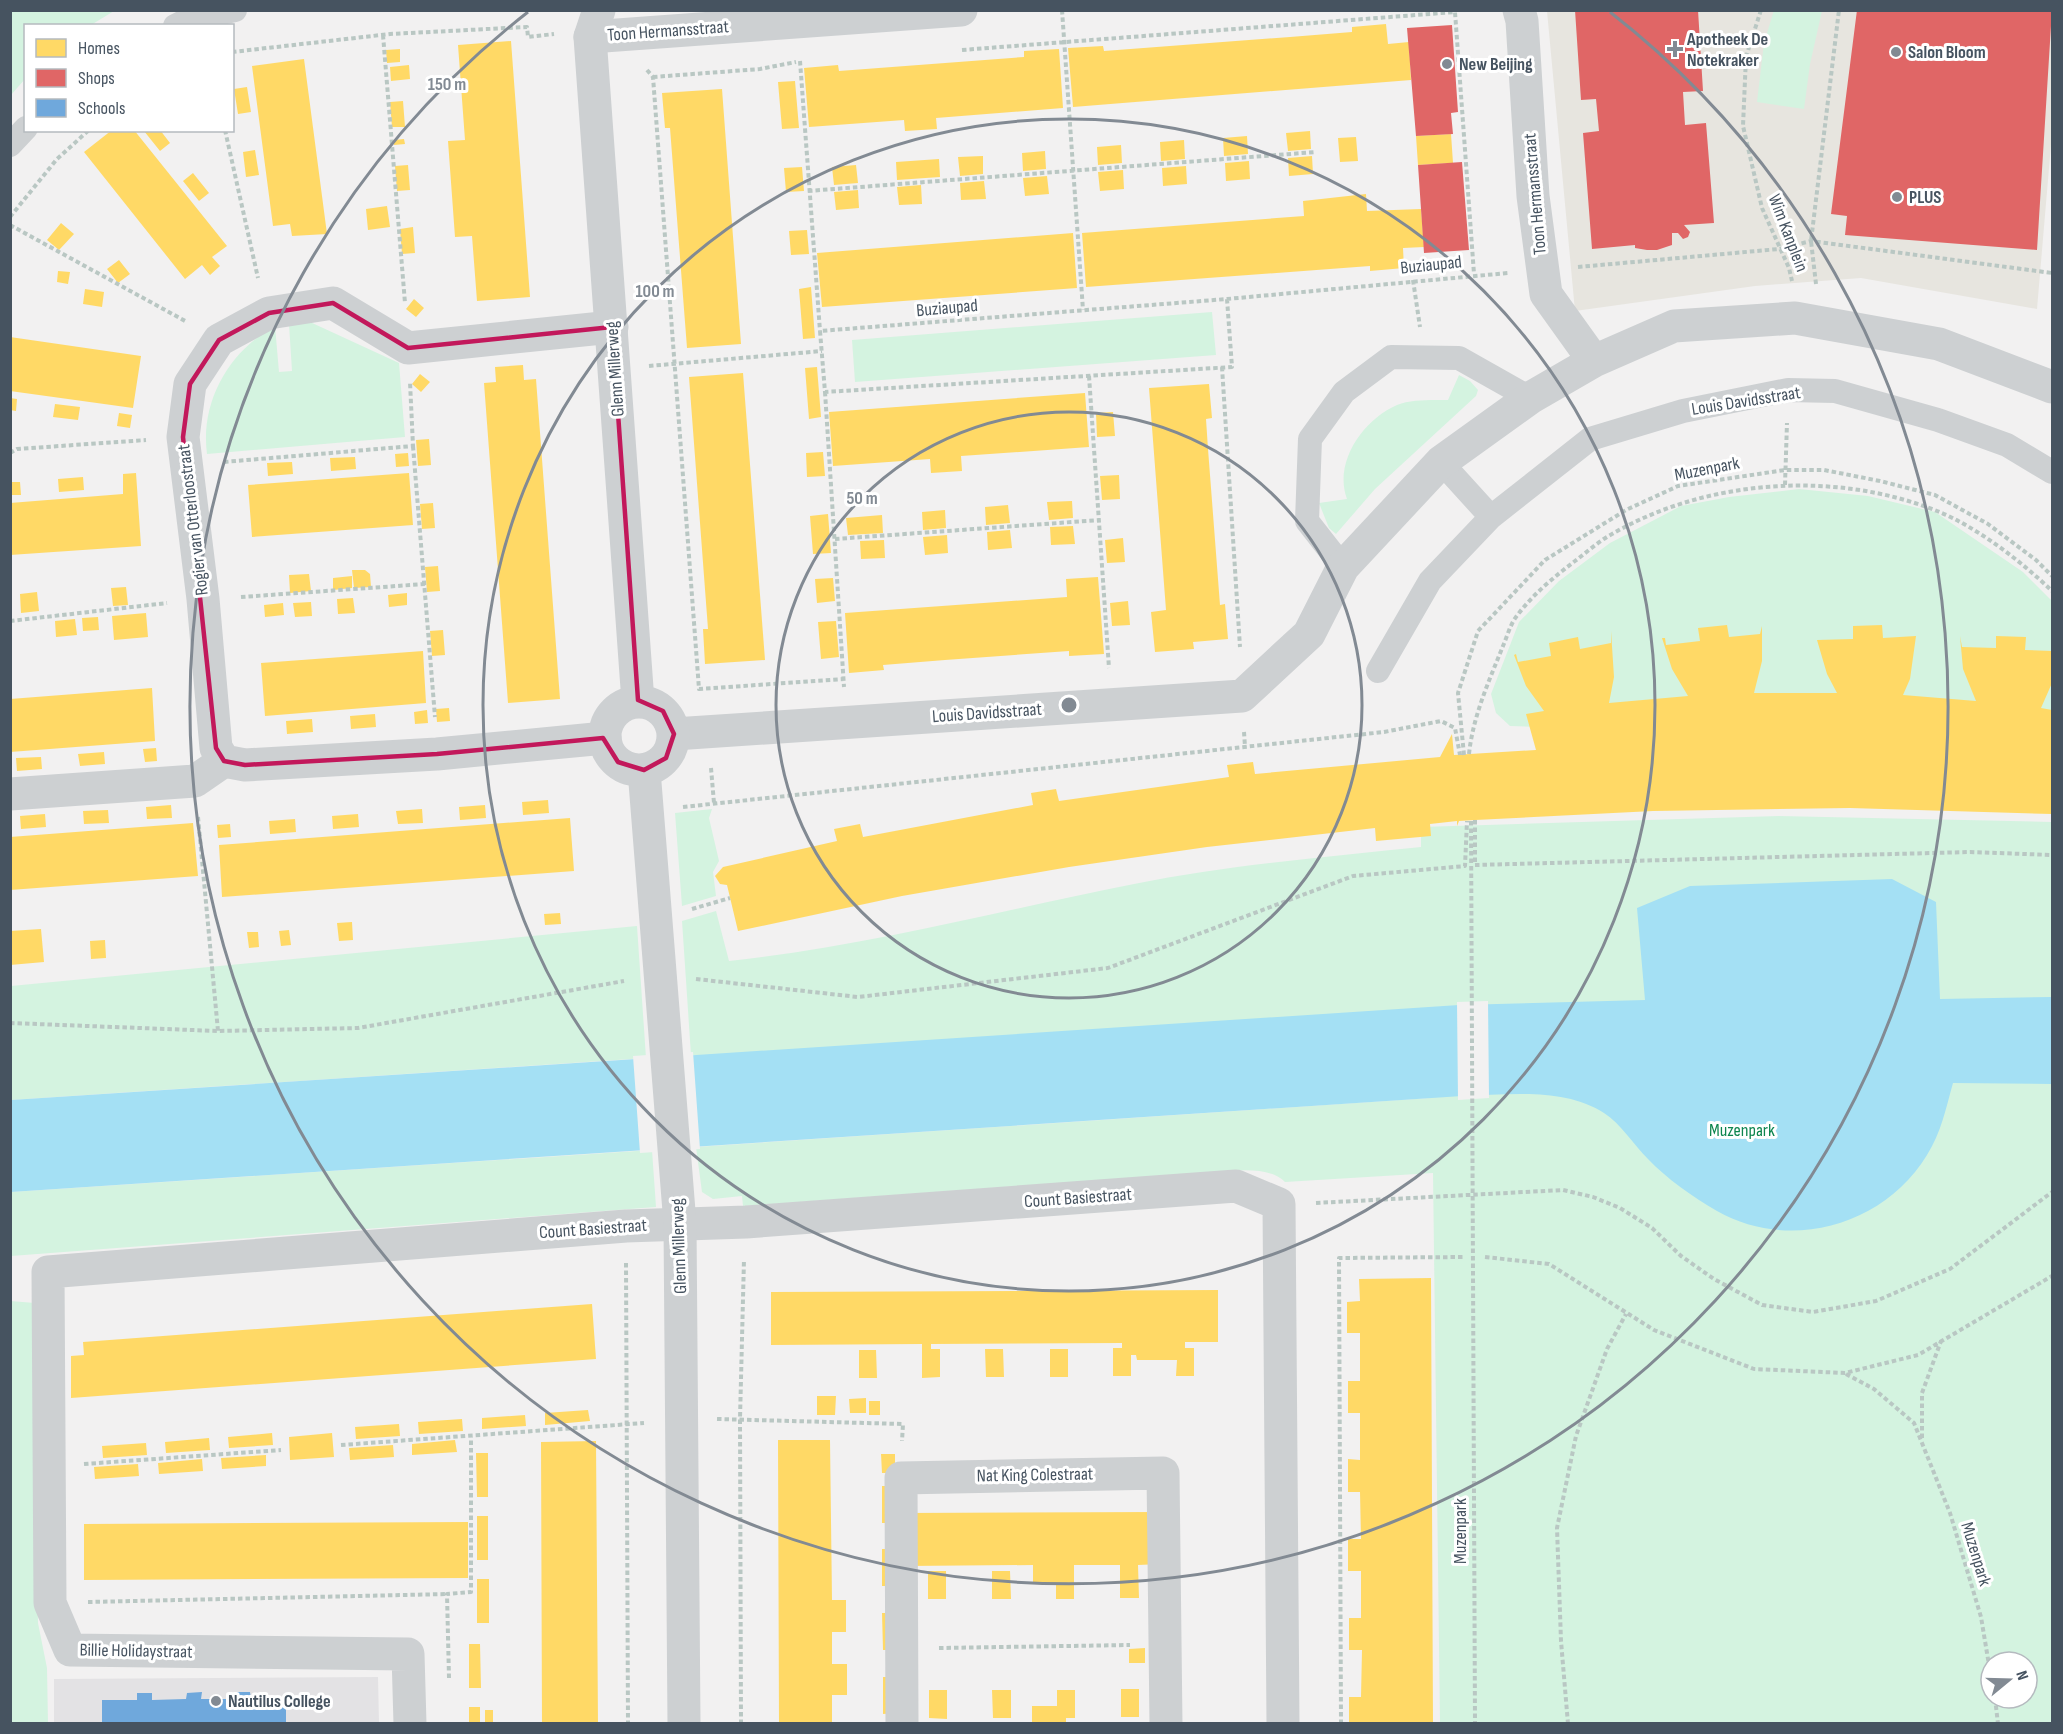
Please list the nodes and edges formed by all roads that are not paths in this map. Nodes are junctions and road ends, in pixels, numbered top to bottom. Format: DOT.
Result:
graph roads {
  1 [pos="235,10"];
  2 [pos="960,10"];
  3 [pos="1519,10"];
  4 [pos="588,19"];
  5 [pos="179,24"];
  6 [pos="24,130"];
  7 [pos="10,145"];
  8 [pos="612,327"];
  9 [pos="1594,361"];
  10 [pos="2051,382"];
  11 [pos="1530,398"];
  12 [pos="1442,462"];
  13 [pos="2052,472"];
  14 [pos="1491,517"];
  15 [pos="1343,567"];
  16 [pos="1378,671"];
  17 [pos="638,702"];
  18 [pos="674,734"];
  19 [pos="605,738"];
  20 [pos="224,761"];
  21 [pos="644,770"];
  22 [pos="10,794"];
  23 [pos="680,1224"];
  24 [pos="48,1272"];
  25 [pos="410,1724"];
  26 [pos="684,1724"];
  27 [pos="902,1724"];
  28 [pos="1166,1724"];
  29 [pos="1282,1724"];
  1 -- 5 [label="lane"];
  2 -- 4 [label="street, Toon Hermansstraat"];
  3 -- 9 [label="street, Toon Hermansstraat"];
  4 -- 8 [label="street, Glenn Millerweg"];
  6 -- 7 [label="lane"];
  8 -- 17 [label="street, Glenn Millerweg"];
  8 -- 20 [label="street, Rogier van Otterloostraat"];
  9 -- 10 [label="street, Louis Davidsstraat"];
  9 -- 11 [label="street, Louis Davidsstraat"];
  11 -- 12 [label="street, Louis Davidsstraat"];
  11 -- 15 [label="lane"];
  12 -- 14 [label="lane"];
  12 -- 15 [label="street, Louis Davidsstraat"];
  13 -- 14 [label="lane, Louis Davidsstraat"];
  14 -- 16 [label="lane, Louis Davidsstraat"];
  15 -- 18 [label="street, Louis Davidsstraat"];
  17 -- 18 [label="street"];
  17 -- 19 [label="street"];
  18 -- 21 [label="street"];
  19 -- 20 [label="street"];
  19 -- 21 [label="street"];
  20 -- 22 [label="street"];
  21 -- 23 [label="street, Glenn Millerweg"];
  23 -- 24 [label="street, Count Basiestraat"];
  23 -- 26 [label="street, Glenn Millerweg"];
  23 -- 29 [label="street, Count Basiestraat"];
  24 -- 25 [label="street, Billie Holidaystraat"];
  27 -- 28 [label="street, Nat King Colestraat"];
}
